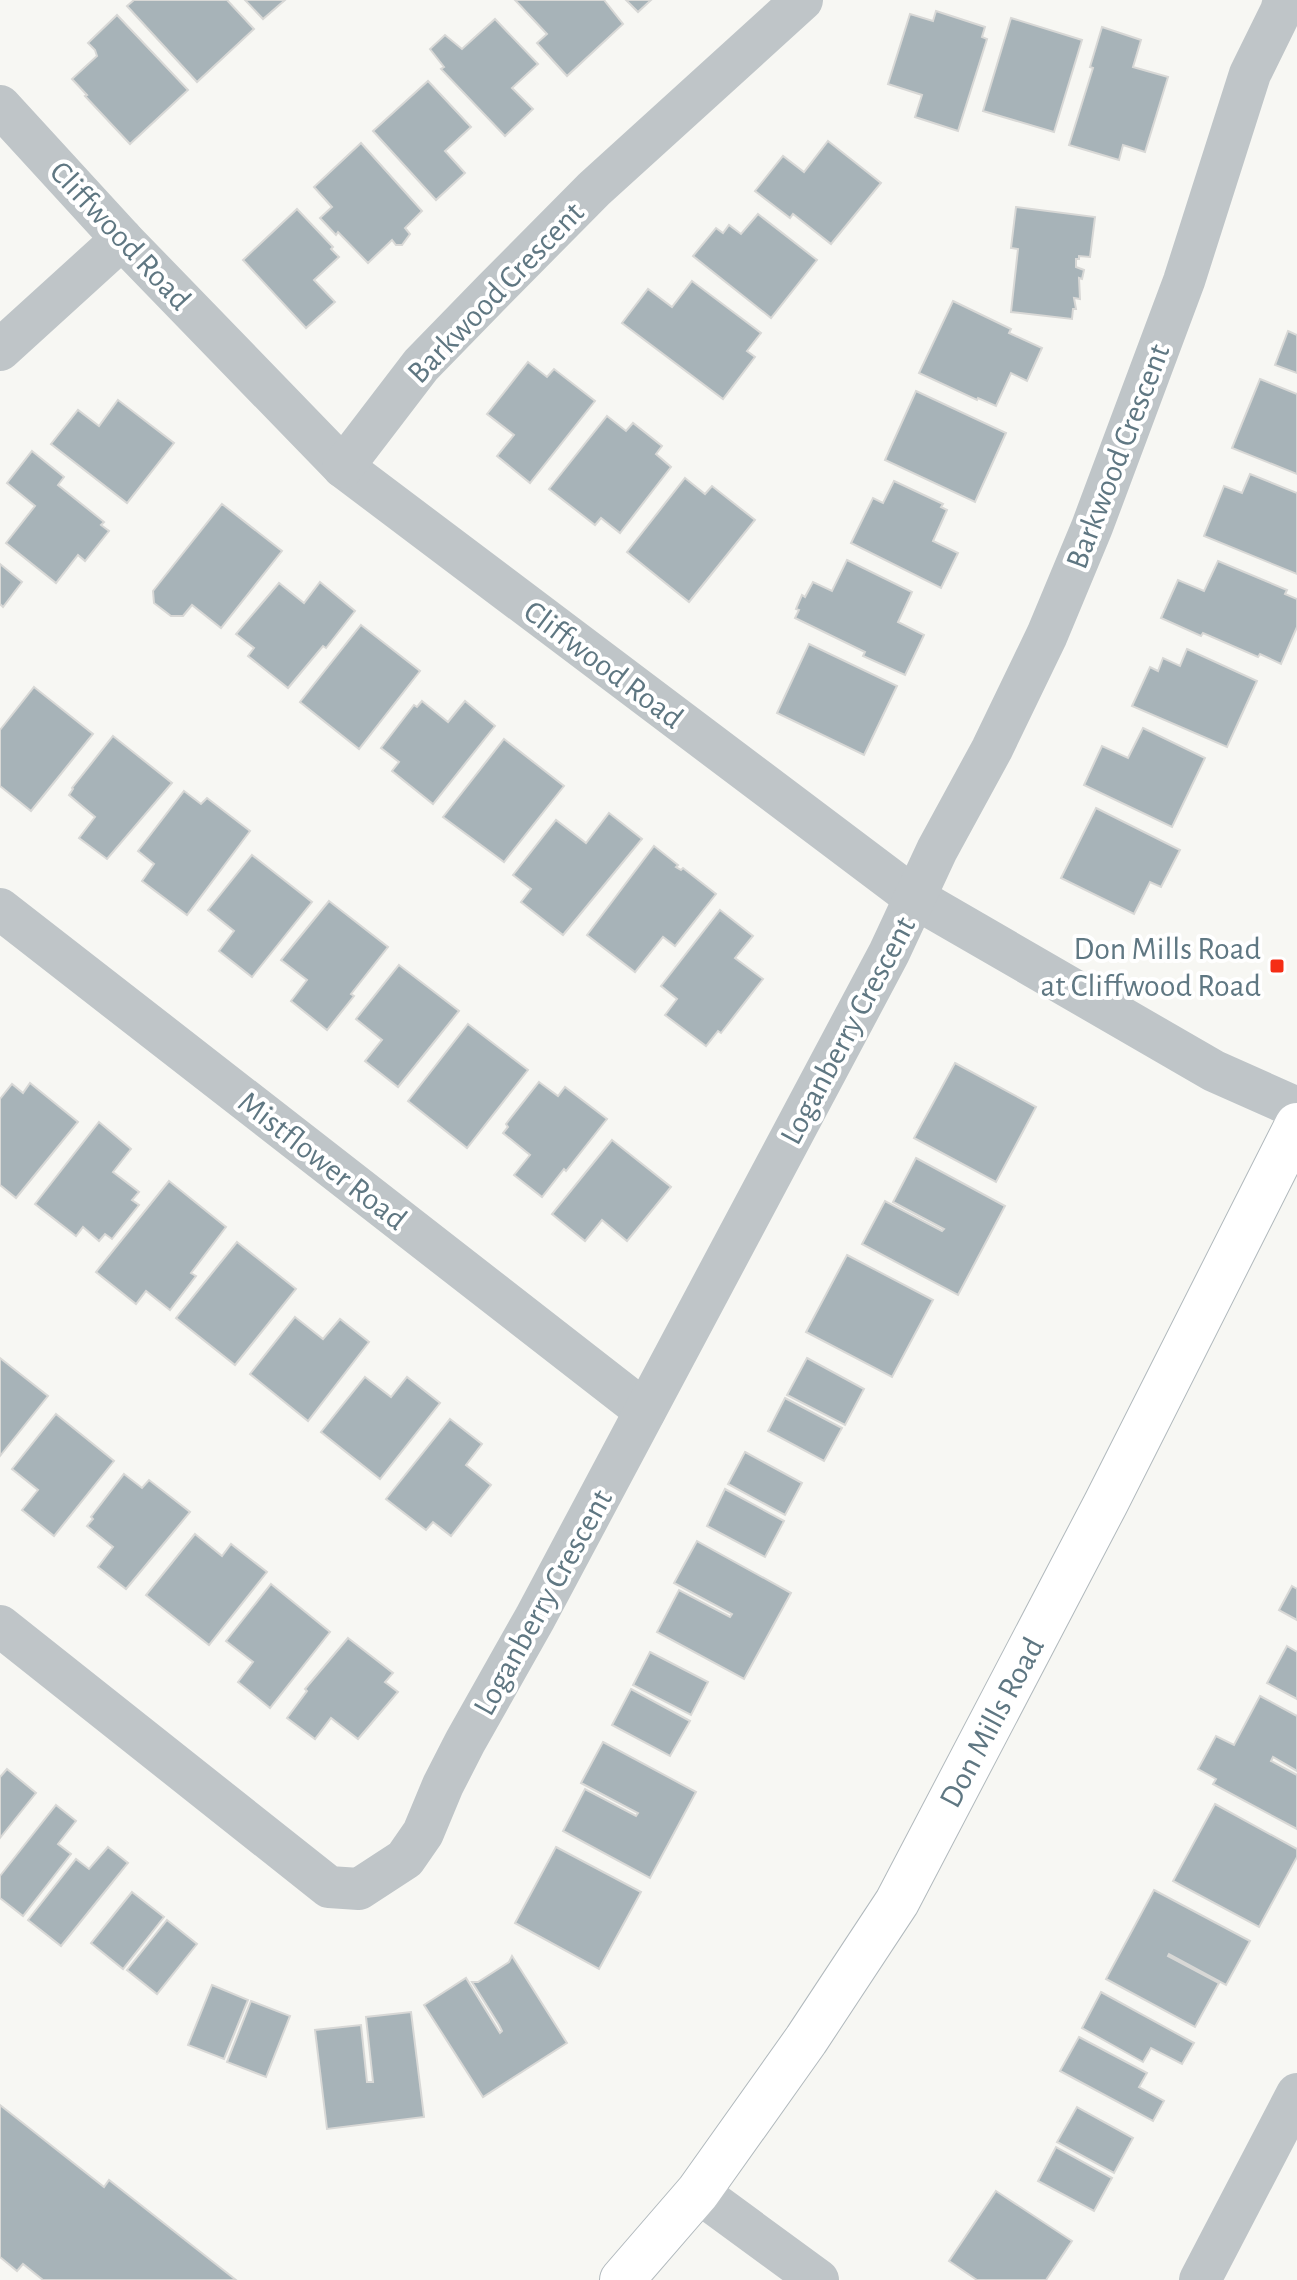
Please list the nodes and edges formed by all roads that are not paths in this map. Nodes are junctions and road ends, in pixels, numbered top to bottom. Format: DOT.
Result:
graph roads {
  1 [pos="802,0"];
  2 [pos="1284,0"];
  3 [pos="0,106"];
  4 [pos="122,239"];
  5 [pos="0,350"];
  6 [pos="343,467"];
  7 [pos="915,898"];
  8 [pos="0,909"];
  9 [pos="1297,1108"];
  10 [pos="1297,1125"];
  11 [pos="645,1411"];
  12 [pos="0,1626"];
  13 [pos="1297,2094"];
  14 [pos="698,2192"];
  15 [pos="622,2280"];
  16 [pos="818,2280"];
  17 [pos="1200,2280"];
  1 -- 6 [label="street, Barkwood Crescent"];
  2 -- 7 [label="street, Barkwood Crescent"];
  3 -- 4 [label="street, Cliffwood Road"];
  4 -- 5 [label="street"];
  4 -- 6 [label="street, Cliffwood Road"];
  6 -- 7 [label="street, Cliffwood Road"];
  7 -- 9 [label="street, Cliffwood Road"];
  7 -- 11 [label="street, Loganberry Crescent"];
  8 -- 11 [label="street, Mistflower Road"];
  10 -- 14 [label="main road, Don Mills Road"];
  11 -- 12 [label="street, Loganberry Crescent"];
  13 -- 17 [label="street"];
  14 -- 15 [label="main road, Don Mills Road"];
  14 -- 16 [label="street"];
}
